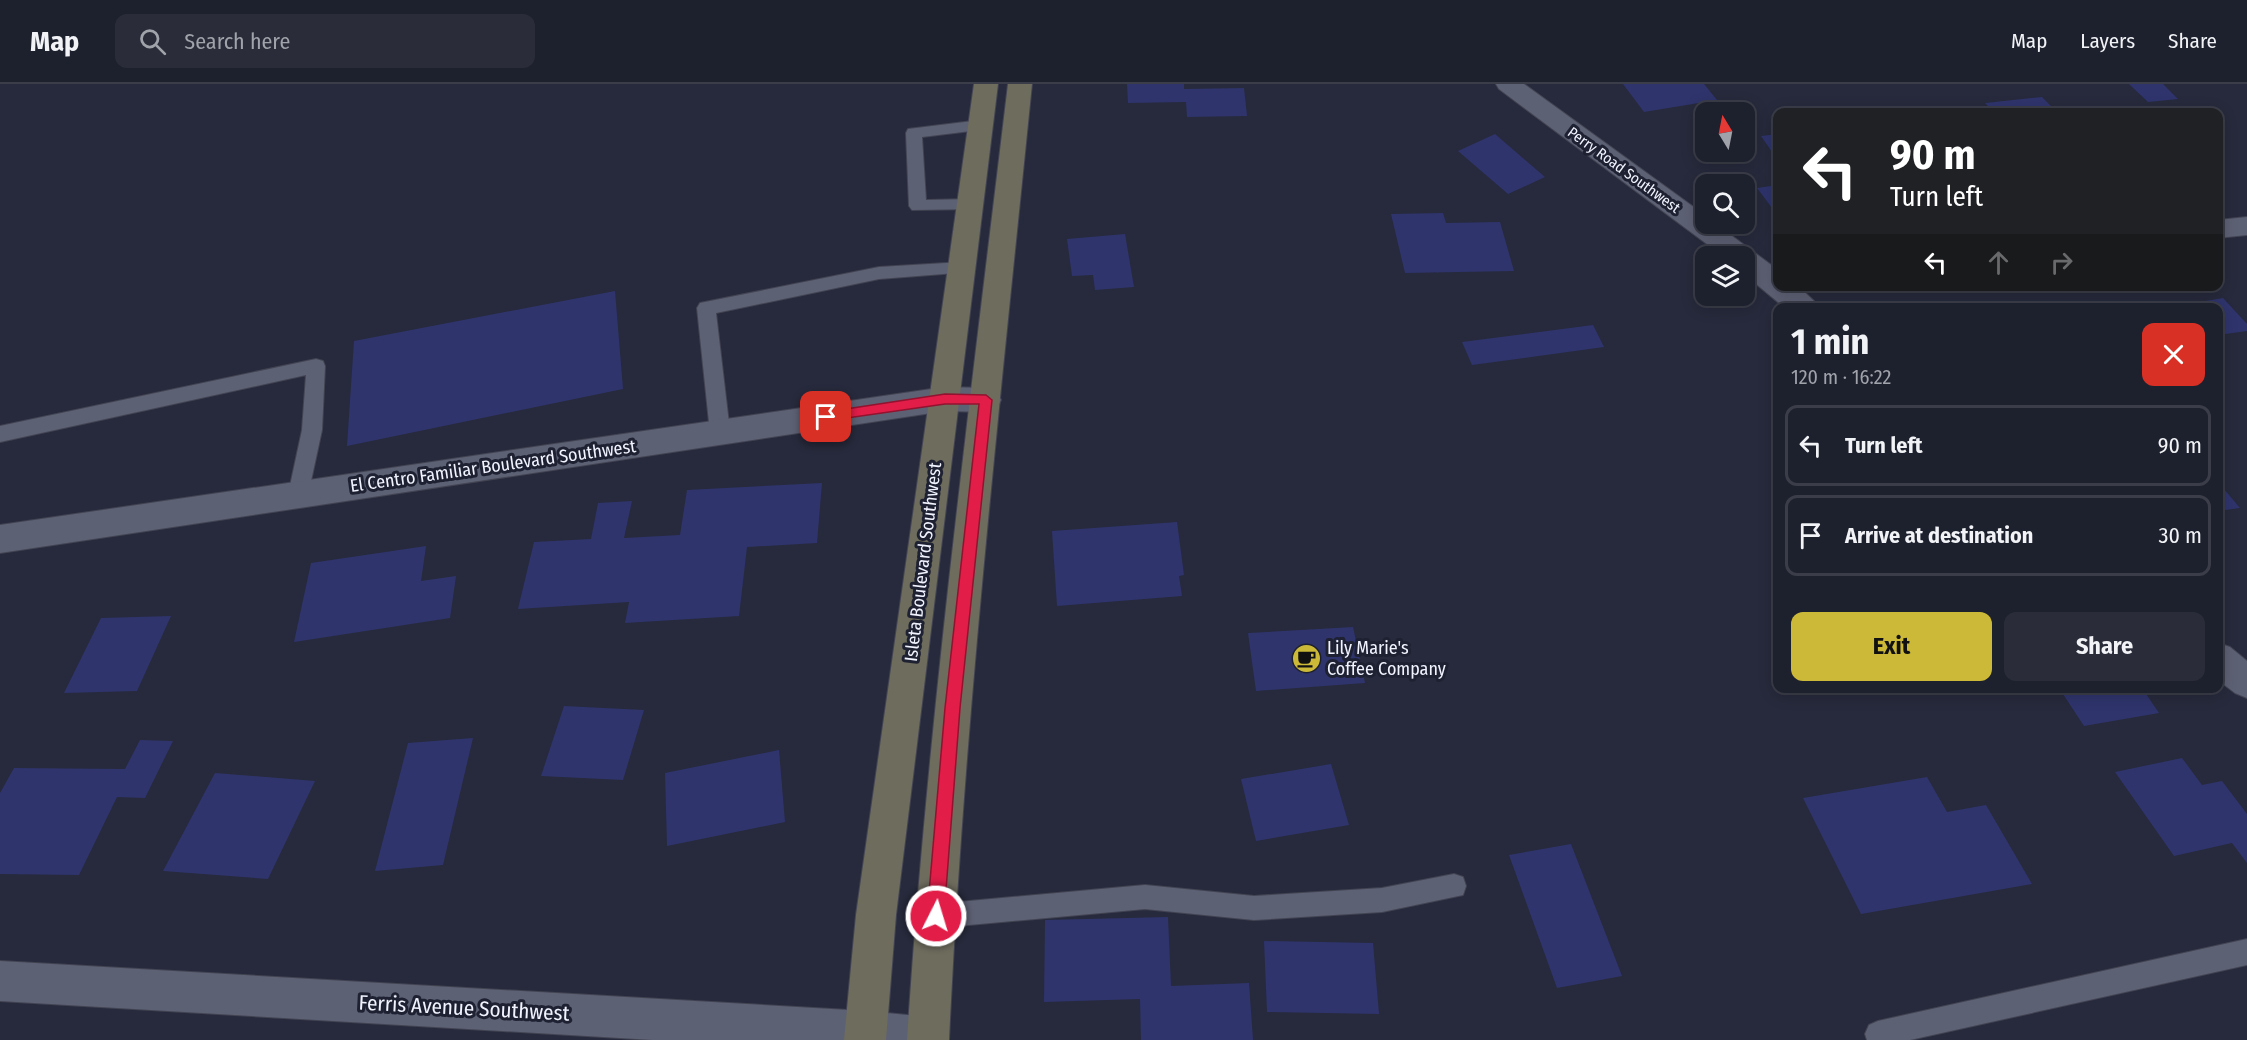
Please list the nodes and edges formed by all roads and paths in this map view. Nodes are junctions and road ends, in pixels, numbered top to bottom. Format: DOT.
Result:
graph roads {
  1 [pos="986,84"];
  2 [pos="1020,84"];
  3 [pos="1508,84"];
  4 [pos="981,125"];
  5 [pos="971,205"];
  6 [pos="2247,226"];
  7 [pos="2223,228"];
  8 [pos="1727,246"];
  9 [pos="963,268"];
  10 [pos="1785,291"];
  11 [pos="1799,303"];
  12 [pos="945,399"];
  13 [pos="986,400"];
  14 [pos="720,432"];
  15 [pos="0,434"];
  16 [pos="298,495"];
  17 [pos="0,539"];
  18 [pos="2223,662"];
  19 [pos="2247,682"];
  20 [pos="1454,886"];
  21 [pos="936,916"];
  22 [pos="2247,952"];
  23 [pos="0,981"];
  24 [pos="1878,1034"];
  25 [pos="866,1036"];
  26 [pos="928,1039"];
  1 -- 4 [label="main road, Isleta Boulevard Southwest"];
  2 -- 13 [label="main road"];
  3 -- 8 [label="street, Perry Road Southwest"];
  4 -- 5 [label="main road, Isleta Boulevard Southwest"];
  4 -- 5 [label="lane"];
  5 -- 9 [label="main road, Isleta Boulevard Southwest"];
  6 -- 7 [label="street"];
  9 -- 12 [label="main road, Isleta Boulevard Southwest"];
  9 -- 14 [label="lane"];
  10 -- 11 [label="street"];
  12 -- 13 [label="street, El Centro Familiar Boulevard Southwest"];
  12 -- 14 [label="street, El Centro Familiar Boulevard Southwest"];
  12 -- 25 [label="main road, Isleta Boulevard Southwest"];
  13 -- 21 [label="main road"];
  14 -- 16 [label="street, El Centro Familiar Boulevard Southwest"];
  15 -- 16 [label="lane"];
  16 -- 17 [label="street, El Centro Familiar Boulevard Southwest"];
  18 -- 19 [label="street"];
  20 -- 21 [label="lane"];
  21 -- 26 [label="main road"];
  22 -- 24 [label="lane"];
  23 -- 25 [label="street, Ferris Avenue Southwest"];
  25 -- 26 [label="street, Ferris Avenue Southwest"];
}
